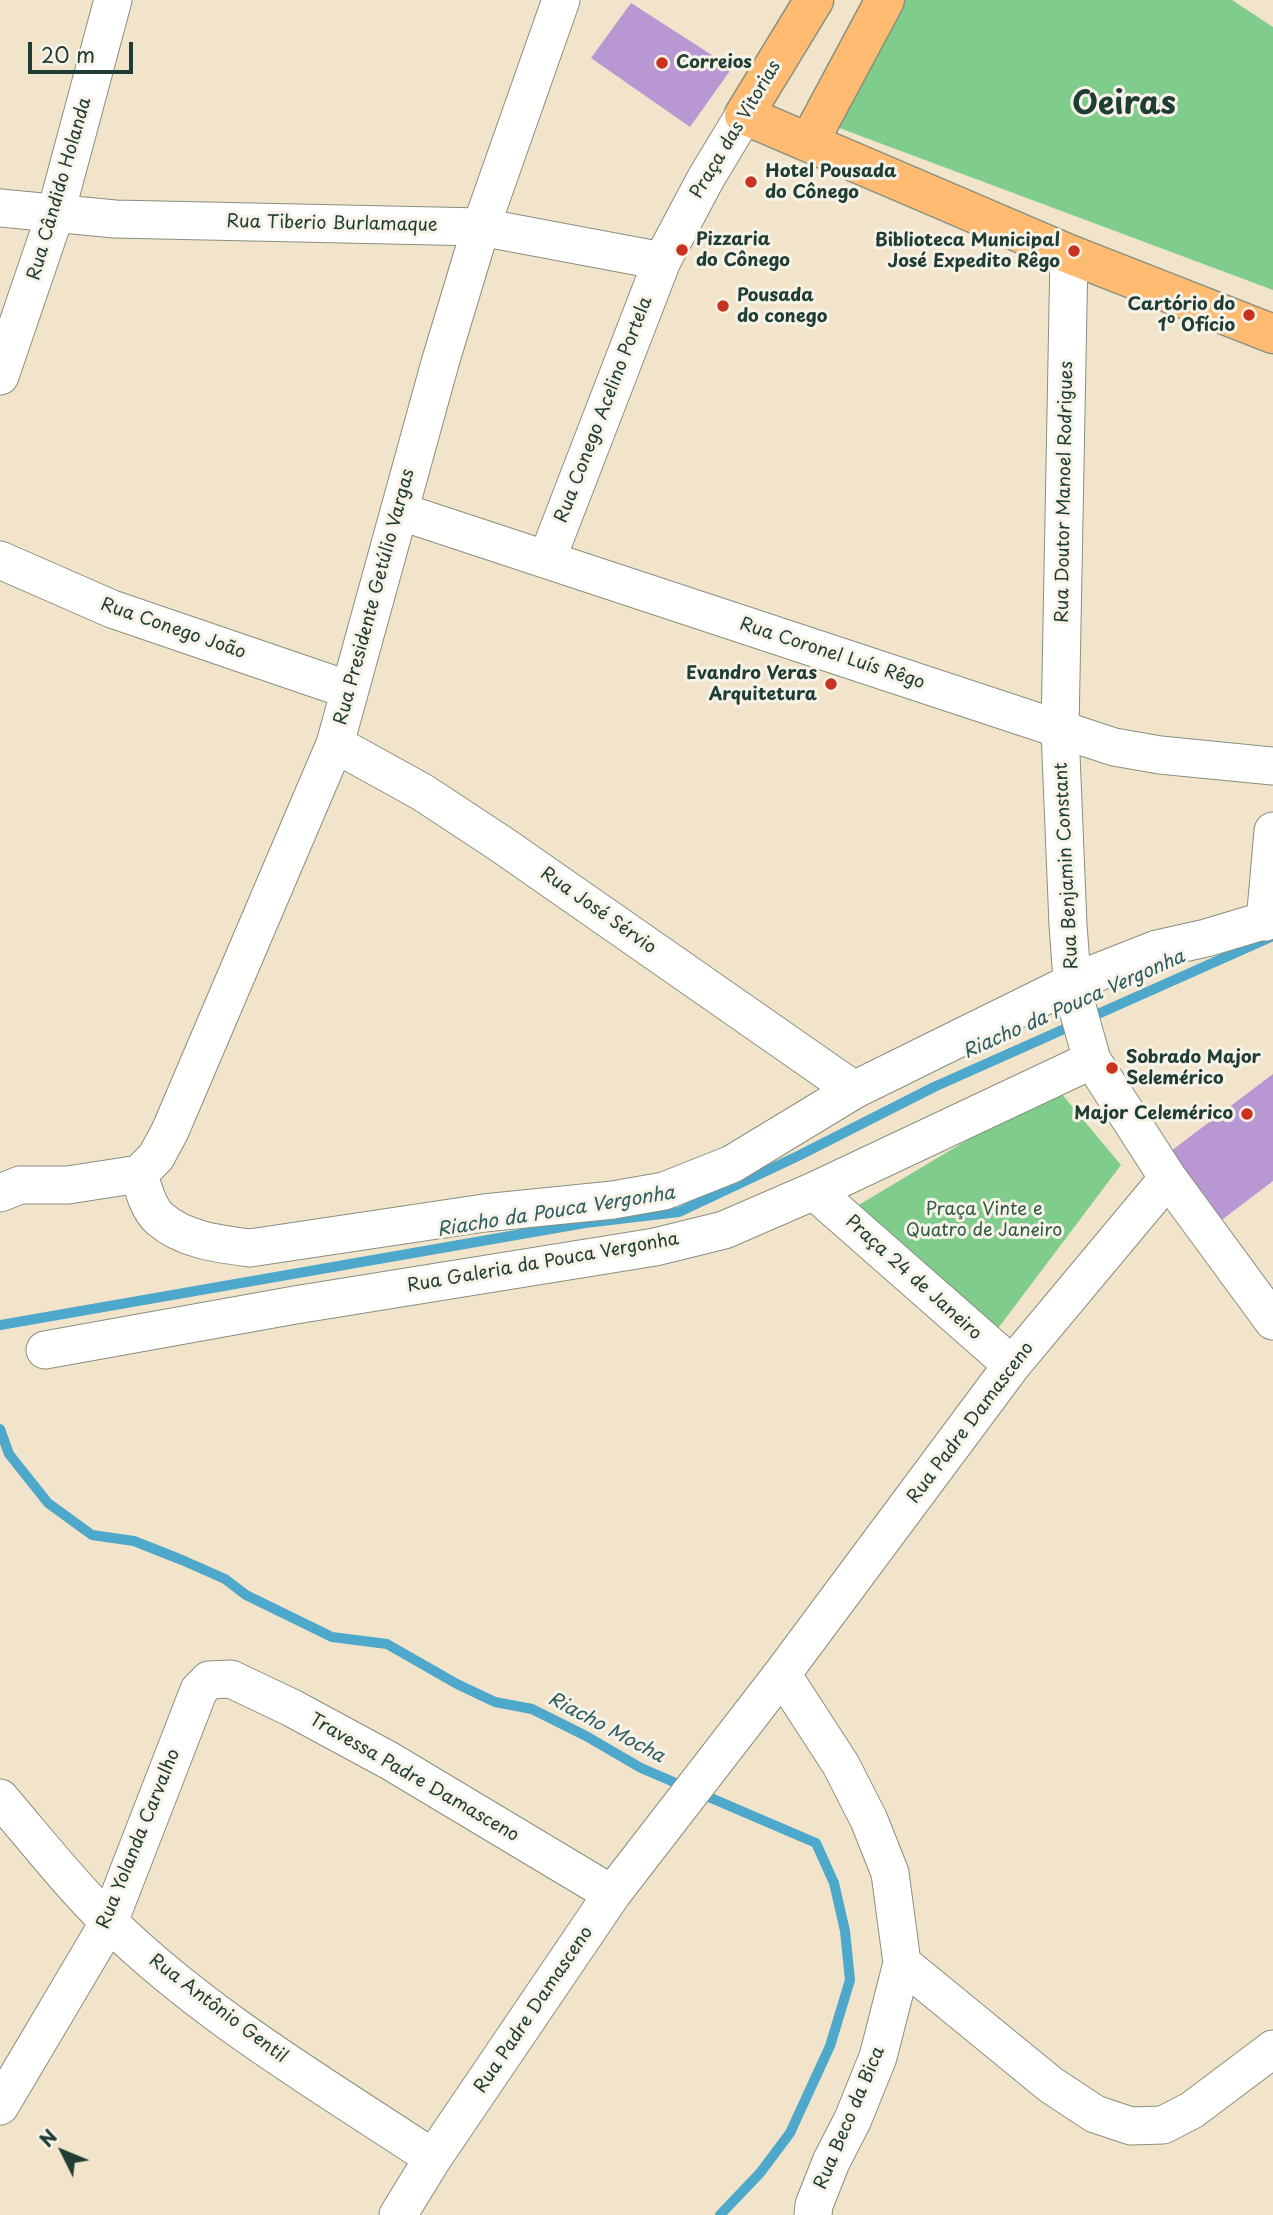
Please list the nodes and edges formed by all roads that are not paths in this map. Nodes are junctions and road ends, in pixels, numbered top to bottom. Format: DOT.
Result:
graph roads {
  1 [pos="113,0"];
  2 [pos="561,0"];
  3 [pos="814,0"];
  4 [pos="885,0"];
  5 [pos="744,115"];
  6 [pos="809,142"];
  7 [pos="0,208"];
  8 [pos="56,212"];
  9 [pos="481,227"];
  10 [pos="1069,254"];
  11 [pos="662,261"];
  12 [pos="1273,334"];
  13 [pos="0,376"];
  14 [pos="399,511"];
  15 [pos="547,559"];
  16 [pos="0,560"];
  17 [pos="349,690"];
  18 [pos="1060,730"];
  19 [pos="335,744"];
  20 [pos="1273,766"];
  21 [pos="1273,831"];
  22 [pos="1269,920"];
  23 [pos="1073,987"];
  24 [pos="1089,1049"];
  25 [pos="854,1090"];
  26 [pos="139,1174"];
  27 [pos="1168,1178"];
  28 [pos="7,1185"];
  29 [pos="814,1191"];
  30 [pos="1273,1321"];
  31 [pos="45,1350"];
  32 [pos="1012,1365"];
  33 [pos="782,1674"];
  34 [pos="209,1680"];
  35 [pos="0,1798"];
  36 [pos="612,1894"];
  37 [pos="109,1922"];
  38 [pos="902,1963"];
  39 [pos="1273,2049"];
  40 [pos="0,2106"];
  41 [pos="433,2158"];
  42 [pos="398,2215"];
  43 [pos="813,2215"];
  1 -- 8 [label="street, Rua Cândido Holanda"];
  2 -- 9 [label="street, Rua Presidente Getúlio Vargas"];
  3 -- 5 [label="main road, Praça das Vitorias"];
  4 -- 6 [label="main road"];
  5 -- 6 [label="main road"];
  5 -- 11 [label="street, Praça das Vitorias"];
  6 -- 10 [label="main road"];
  7 -- 8 [label="street, Rua Tiberio Burlamaque"];
  8 -- 9 [label="street, Rua Tiberio Burlamaque"];
  8 -- 13 [label="street, Rua Cândido Holanda"];
  9 -- 11 [label="street, Rua Tiberio Burlamaque"];
  9 -- 14 [label="street, Rua Presidente Getúlio Vargas"];
  10 -- 12 [label="main road"];
  10 -- 18 [label="street, Rua Doutor Manoel Rodrigues"];
  11 -- 15 [label="street, Rua Conego Acelino Portela"];
  14 -- 15 [label="street, Rua Coronel Luís Rêgo"];
  14 -- 17 [label="street, Rua Presidente Getúlio Vargas"];
  15 -- 18 [label="street, Rua Coronel Luís Rêgo"];
  16 -- 17 [label="street, Rua Conego João"];
  17 -- 19 [label="street, Rua Presidente Getúlio Vargas"];
  18 -- 20 [label="street, Rua Coronel Luís Rêgo"];
  18 -- 23 [label="street, Rua Benjamin Constant"];
  19 -- 25 [label="street, Rua José Sérvio"];
  19 -- 26 [label="street, Rua Presidente Getúlio Vargas"];
  21 -- 22 [label="street"];
  22 -- 23 [label="street"];
  23 -- 24 [label="street, Rua Benjamin Constant"];
  23 -- 25 [label="street"];
  24 -- 27 [label="street, Rua Benjamin Constant"];
  24 -- 29 [label="street, Rua Galeria da Pouca Vergonha"];
  25 -- 26 [label="street"];
  26 -- 28 [label="street"];
  27 -- 30 [label="street, Rua Benjamin Constant"];
  27 -- 32 [label="street, Rua Padre Damasceno"];
  29 -- 31 [label="street, Rua Galeria da Pouca Vergonha"];
  29 -- 32 [label="street, Praça 24 de Janeiro"];
  32 -- 33 [label="street, Rua Padre Damasceno"];
  33 -- 36 [label="street, Rua Padre Damasceno"];
  33 -- 38 [label="street, Rua Beco da Bica"];
  34 -- 36 [label="street, Travessa Padre Damasceno"];
  34 -- 37 [label="street, Rua Yolanda Carvalho"];
  35 -- 37 [label="street, Rua Antônio Gentil"];
  36 -- 41 [label="street, Rua Padre Damasceno"];
  37 -- 40 [label="street, Rua Yolanda Carvalho"];
  37 -- 41 [label="street, Rua Antônio Gentil"];
  38 -- 39 [label="street"];
  38 -- 43 [label="street, Rua Beco da Bica"];
  41 -- 42 [label="street, Rua Padre Damasceno"];
}
